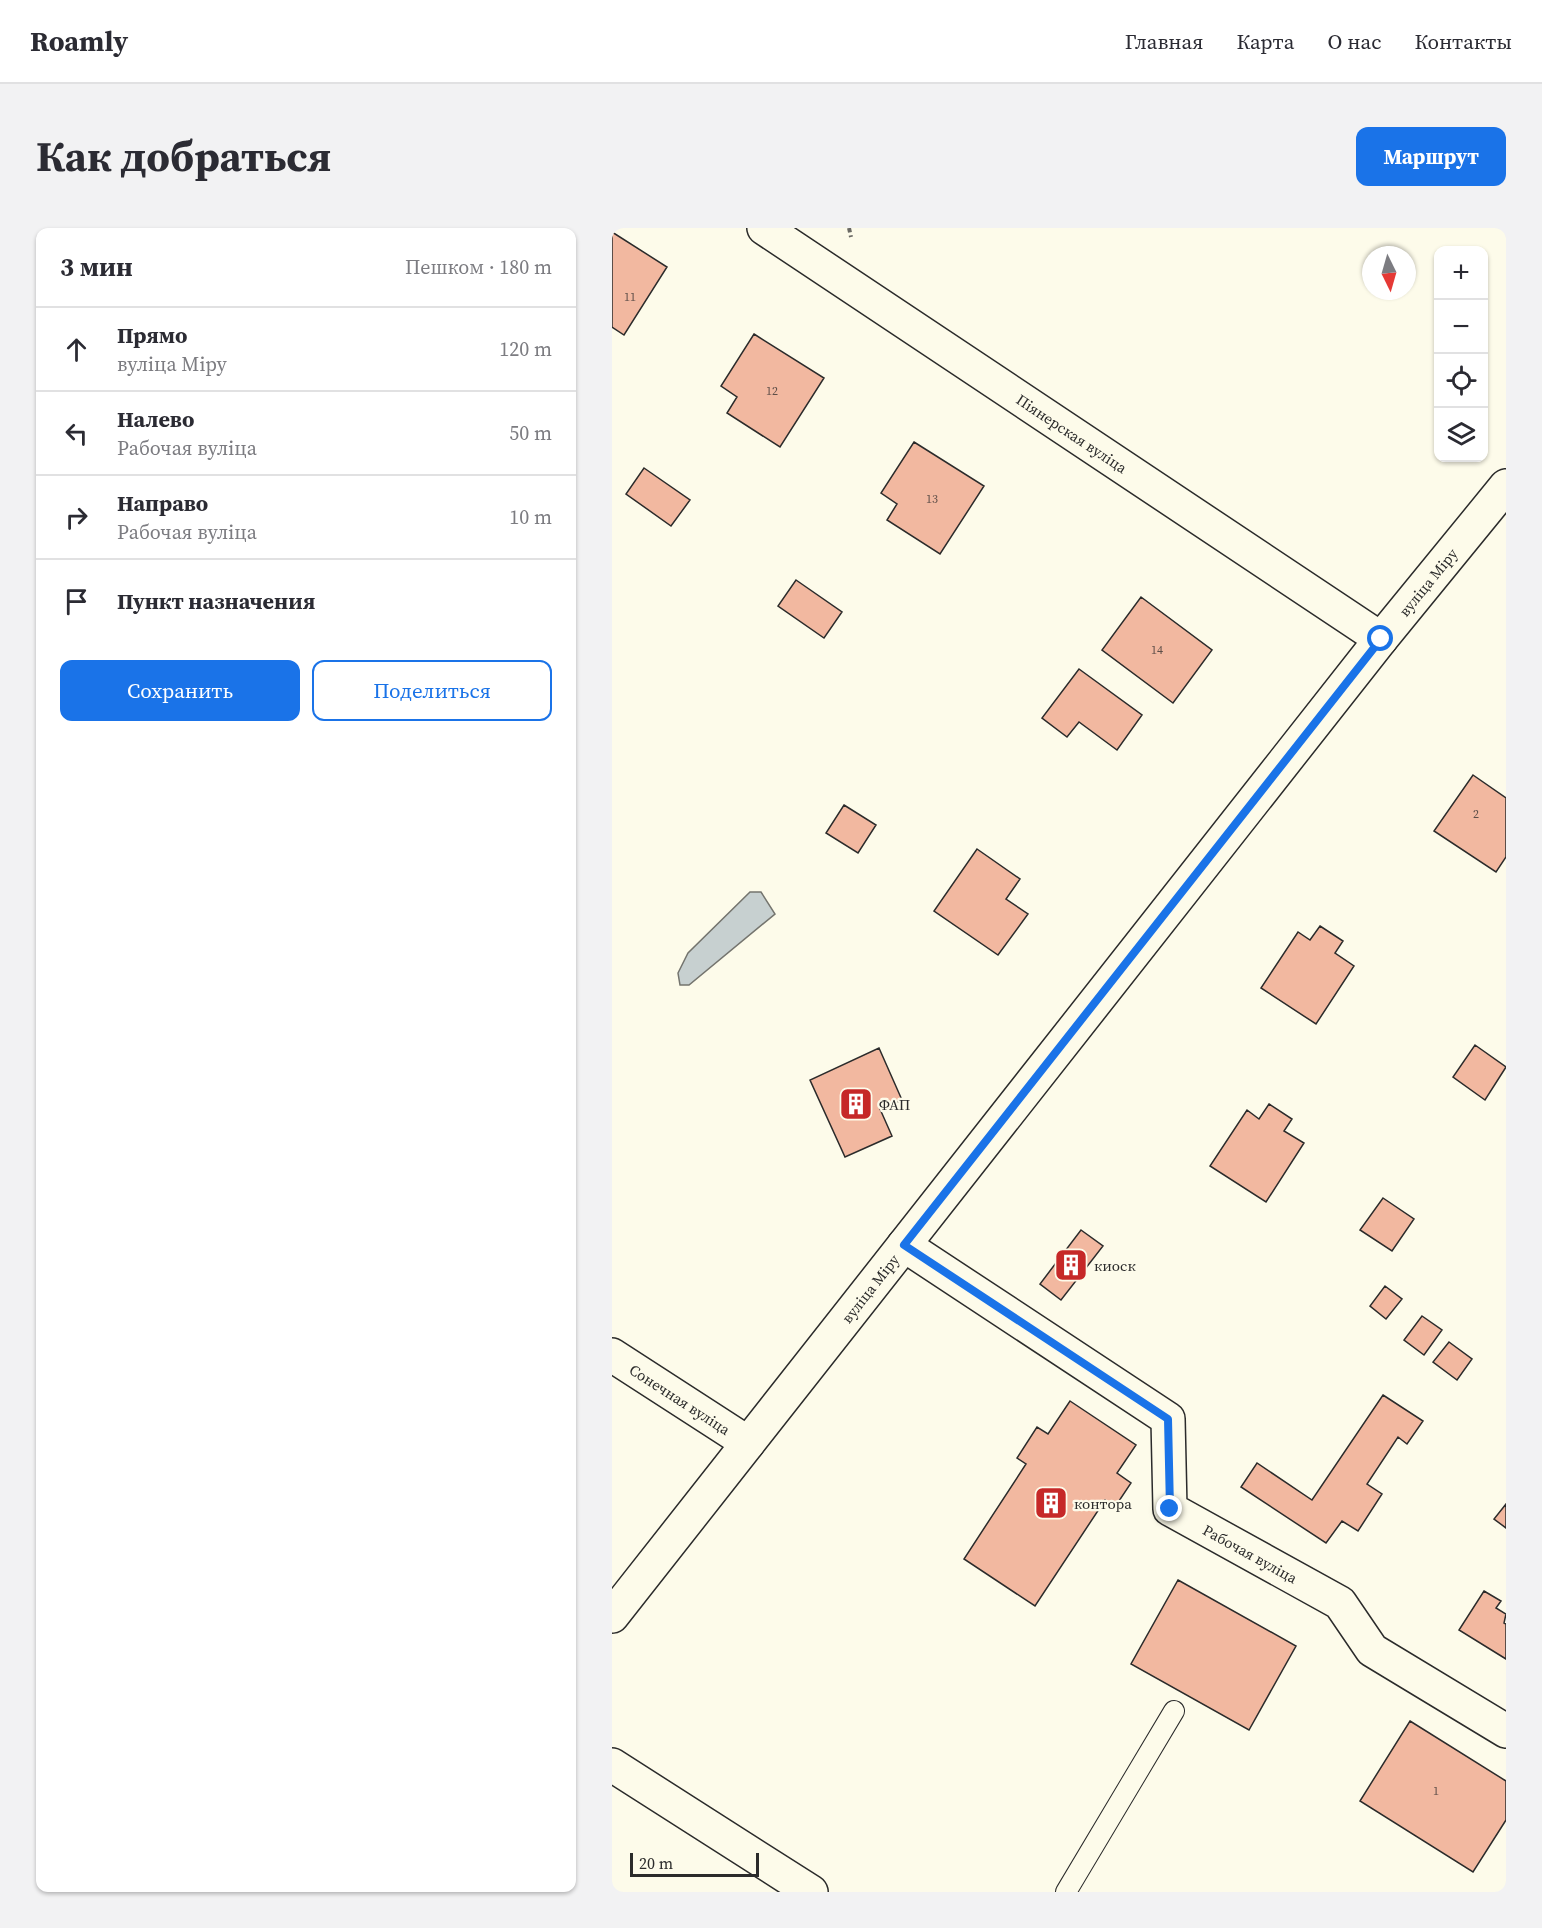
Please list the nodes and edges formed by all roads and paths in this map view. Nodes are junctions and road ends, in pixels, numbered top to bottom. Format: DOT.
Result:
graph roads {
  1 [pos="764,228"];
  2 [pos="1506,486"];
  3 [pos="1381,639"];
  4 [pos="904,1245"];
  5 [pos="612,1355"];
  6 [pos="748,1443"];
  7 [pos="612,1616"];
  8 [pos="1174,1711"];
  9 [pos="1506,1731"];
  10 [pos="612,1765"];
  11 [pos="811,1892"];
  12 [pos="1066,1892"];
  1 -- 3 [label="street, Піянерская вуліца"];
  2 -- 3 [label="street, вуліца Міру"];
  3 -- 4 [label="street, вуліца Міру"];
  4 -- 6 [label="street, вуліца Міру"];
  4 -- 9 [label="street, Рабочая вуліца"];
  5 -- 6 [label="street, Сонечная вуліца"];
  6 -- 7 [label="street, вуліца Міру"];
  8 -- 12 [label="lane"];
  10 -- 11 [label="street"];
}
